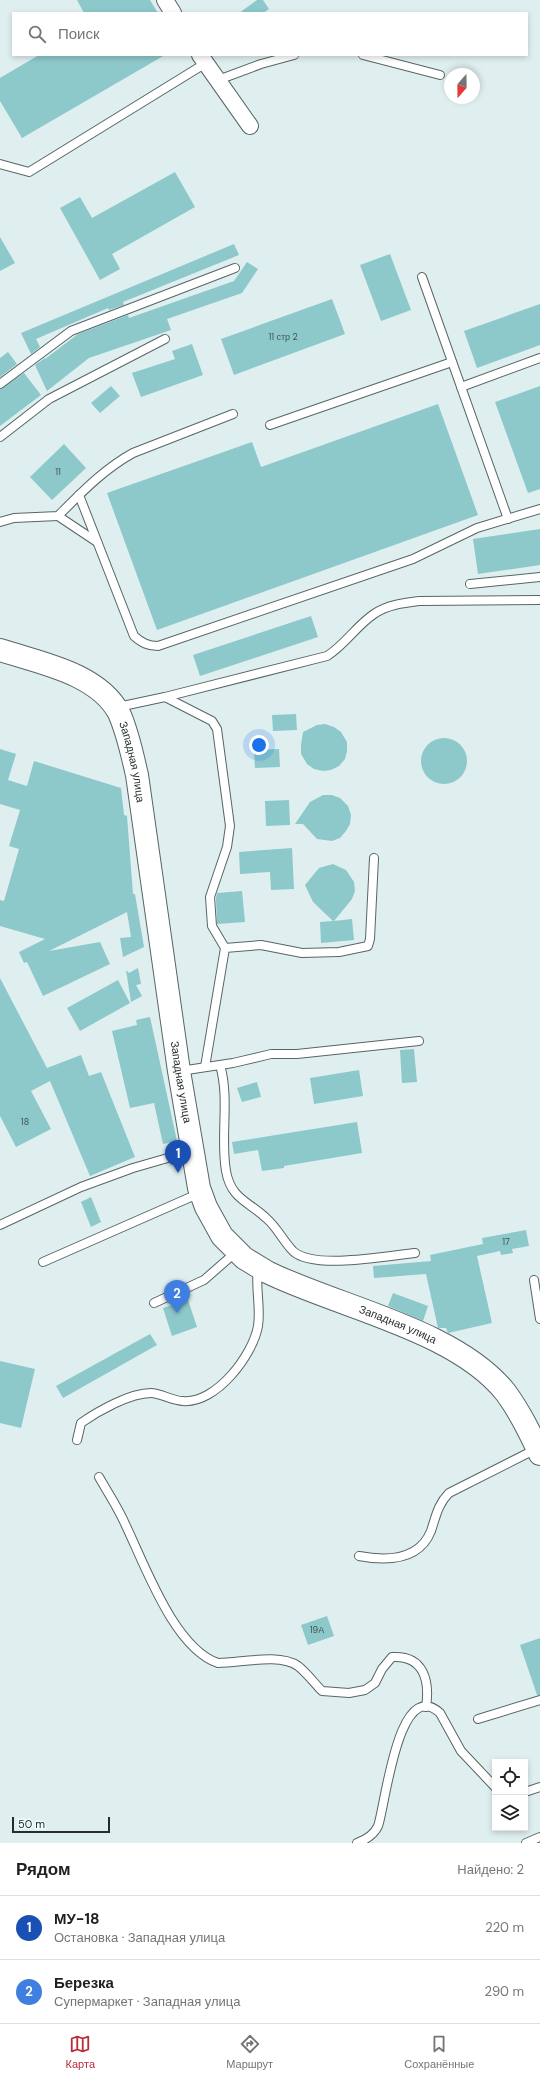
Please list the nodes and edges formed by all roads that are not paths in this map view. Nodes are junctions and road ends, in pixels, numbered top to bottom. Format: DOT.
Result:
graph roads {
  1 [pos="165,0"];
  2 [pos="172,12"];
  3 [pos="290,56"];
  4 [pos="367,56"];
  5 [pos="203,59"];
  6 [pos="440,75"];
  7 [pos="218,80"];
  8 [pos="250,126"];
  9 [pos="0,164"];
  10 [pos="235,268"];
  11 [pos="422,277"];
  12 [pos="165,339"];
  13 [pos="540,358"];
  14 [pos="452,362"];
  15 [pos="0,384"];
  16 [pos="461,387"];
  17 [pos="233,414"];
  18 [pos="270,425"];
  19 [pos="0,437"];
  20 [pos="79,495"];
  21 [pos="540,509"];
  22 [pos="58,516"];
  23 [pos="508,519"];
  24 [pos="0,522"];
  25 [pos="98,543"];
  26 [pos="540,577"];
  27 [pos="470,584"];
  28 [pos="540,600"];
  29 [pos="0,650"];
  30 [pos="165,697"];
  31 [pos="115,708"];
  32 [pos="374,858"];
  33 [pos="225,948"];
  34 [pos="419,1041"];
  35 [pos="220,1065"];
  36 [pos="206,1067"];
  37 [pos="179,1071"];
  38 [pos="192,1151"];
  39 [pos="201,1192"];
  40 [pos="0,1225"];
  41 [pos="237,1252"];
  42 [pos="416,1253"];
  43 [pos="43,1262"];
  44 [pos="258,1267"];
  45 [pos="534,1280"];
  46 [pos="154,1303"];
  47 [pos="540,1320"];
  48 [pos="77,1440"];
  49 [pos="539,1450"];
  50 [pos="99,1478"];
  51 [pos="359,1556"];
  52 [pos="540,1700"];
  53 [pos="426,1707"];
  54 [pos="478,1719"];
  55 [pos="492,1784"];
  56 [pos="540,1788"];
  57 [pos="528,1791"];
  58 [pos="540,1837"];
  59 [pos="357,1843"];
  60 [pos="526,1843"];
  1 -- 2 [label="street"];
  3 -- 7 [label="lane"];
  4 -- 6 [label="lane"];
  5 -- 7 [label="street"];
  5 -- 9 [label="lane"];
  7 -- 8 [label="street"];
  10 -- 15 [label="lane"];
  11 -- 14 [label="lane"];
  12 -- 19 [label="lane"];
  13 -- 16 [label="lane"];
  14 -- 16 [label="lane"];
  14 -- 18 [label="lane"];
  16 -- 23 [label="lane"];
  17 -- 20 [label="lane"];
  20 -- 22 [label="lane"];
  20 -- 25 [label="lane"];
  21 -- 23 [label="lane"];
  22 -- 24 [label="lane"];
  22 -- 25 [label="lane"];
  23 -- 25 [label="lane"];
  26 -- 27 [label="lane"];
  28 -- 30 [label="lane"];
  29 -- 31 [label="street, Западная улица"];
  30 -- 31 [label="lane"];
  30 -- 33 [label="lane"];
  31 -- 37 [label="street, Западная улица"];
  32 -- 33 [label="lane"];
  33 -- 36 [label="lane"];
  34 -- 35 [label="lane"];
  35 -- 36 [label="lane"];
  35 -- 42 [label="lane"];
  36 -- 37 [label="lane"];
  37 -- 38 [label="street, Западная улица"];
  38 -- 39 [label="street, Западная улица"];
  38 -- 40 [label="lane"];
  39 -- 41 [label="street, Западная улица"];
  39 -- 43 [label="lane"];
  41 -- 44 [label="street, Западная улица"];
  41 -- 46 [label="lane"];
  44 -- 48 [label="lane"];
  44 -- 49 [label="street, Западная улица"];
  45 -- 47 [label="lane"];
  49 -- 51 [label="lane"];
  50 -- 53 [label="lane"];
  52 -- 54 [label="lane"];
  53 -- 55 [label="lane"];
  53 -- 59 [label="lane"];
  56 -- 57 [label="lane"];
  58 -- 60 [label="lane"];
}
